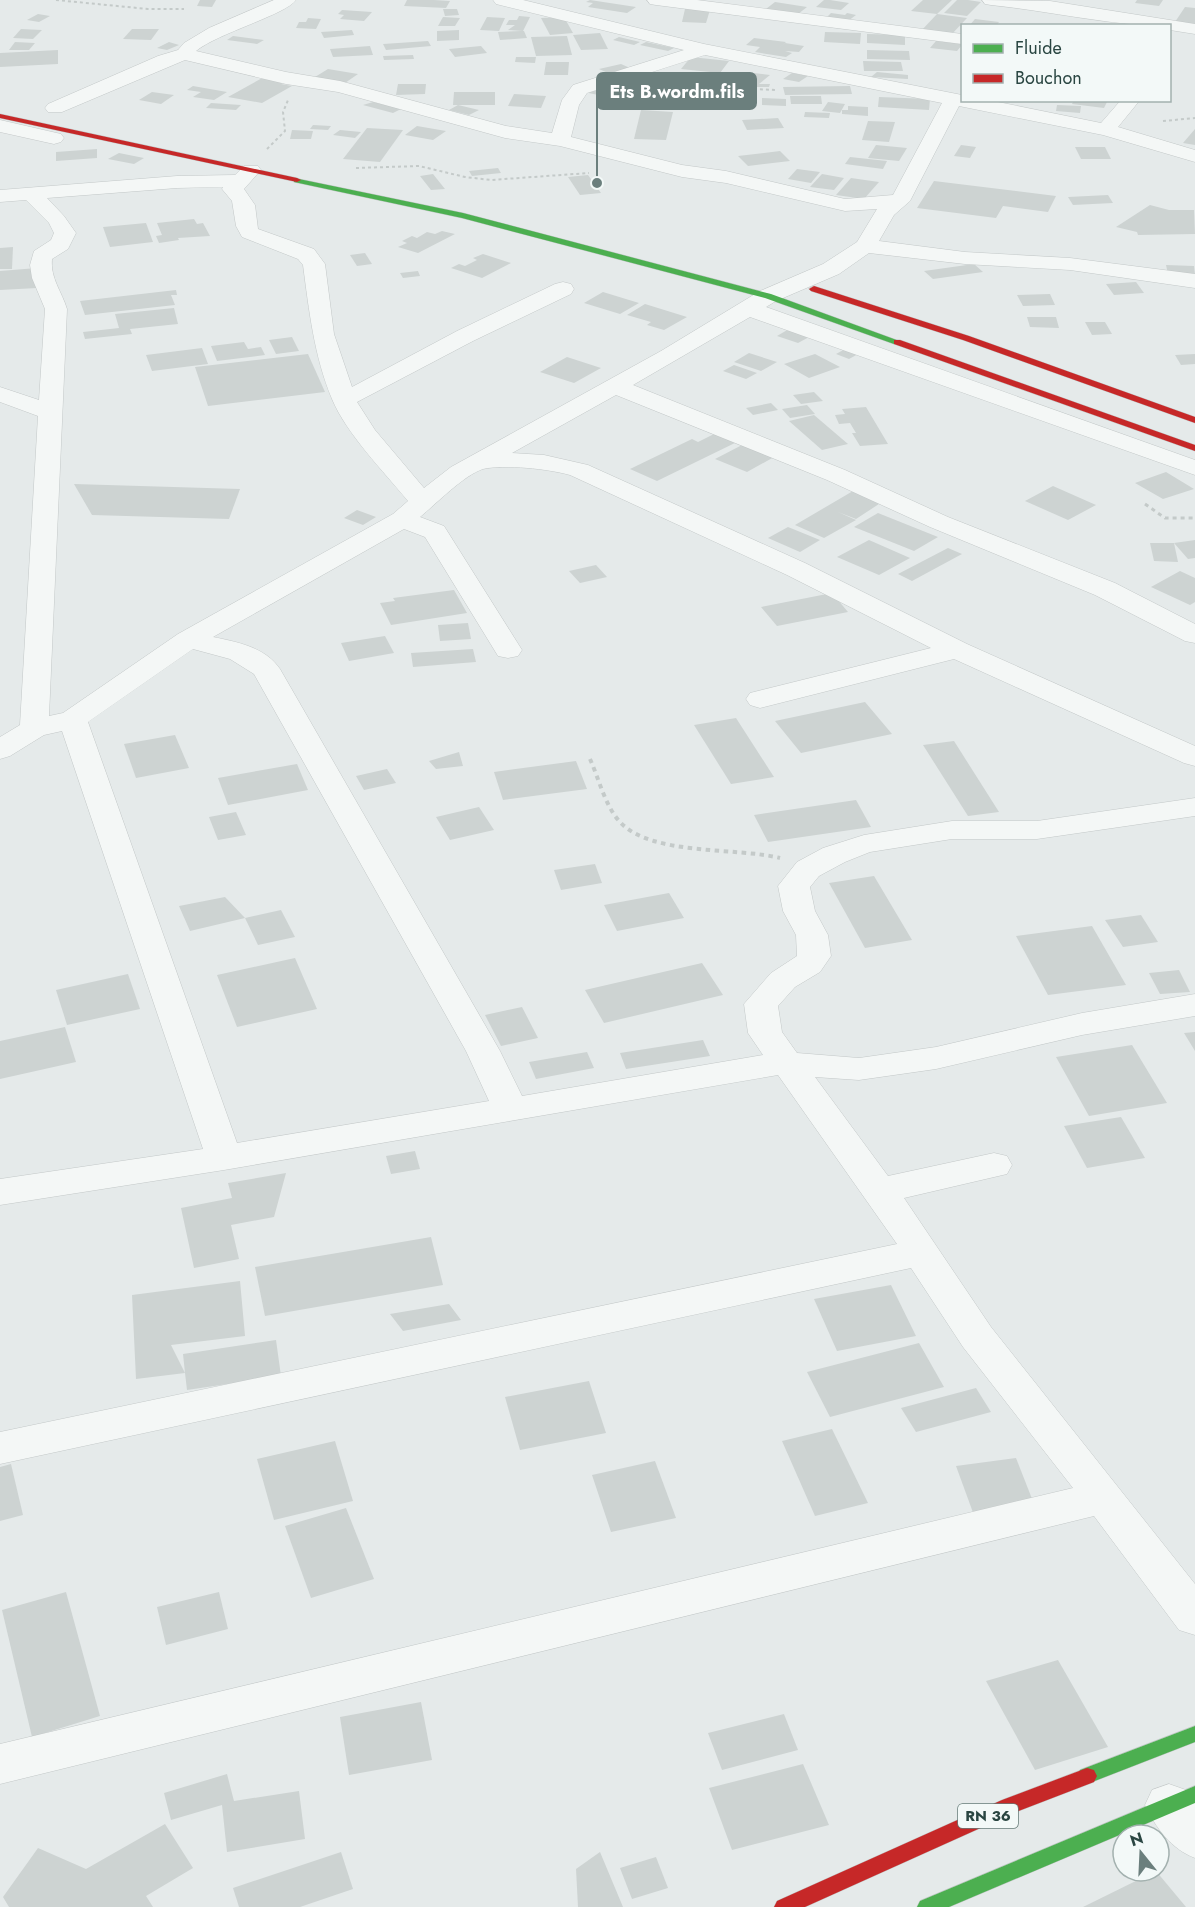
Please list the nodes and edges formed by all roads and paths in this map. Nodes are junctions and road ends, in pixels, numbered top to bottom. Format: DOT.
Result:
graph roads {
  1 [pos="56,0"];
  2 [pos="287,0"];
  3 [pos="502,0"];
  4 [pos="991,0"];
  5 [pos="1052,3"];
  6 [pos="646,5"];
  7 [pos="184,9"];
  8 [pos="1035,19"];
  9 [pos="1145,24"];
  10 [pos="613,27"];
  11 [pos="961,39"];
  12 [pos="704,49"];
  13 [pos="184,54"];
  14 [pos="616,78"];
  15 [pos="340,87"];
  16 [pos="777,90"];
  17 [pos="952,101"];
  18 [pos="961,102"];
  19 [pos="962,102"];
  20 [pos="1129,102"];
  21 [pos="982,104"];
  22 [pos="49,107"];
  23 [pos="77,113"];
  24 [pos="0,116"];
  25 [pos="0,126"];
  26 [pos="1106,130"];
  27 [pos="561,140"];
  28 [pos="0,147"];
  29 [pos="1195,156"];
  30 [pos="350,168"];
  31 [pos="597,173"];
  32 [pos="245,176"];
  33 [pos="31,194"];
  34 [pos="0,196"];
  35 [pos="900,201"];
  36 [pos="845,205"];
  37 [pos="870,237"];
  38 [pos="1195,281"];
  39 [pos="563,289"];
  40 [pos="773,292"];
  41 [pos="614,386"];
  42 [pos="0,394"];
  43 [pos="344,400"];
  44 [pos="51,412"];
  45 [pos="1193,418"];
  46 [pos="1195,448"];
  47 [pos="478,462"];
  48 [pos="1195,468"];
  49 [pos="1145,504"];
  50 [pos="412,511"];
  51 [pos="1195,518"];
  52 [pos="1195,635"];
  53 [pos="188,640"];
  54 [pos="508,650"];
  55 [pos="957,650"];
  56 [pos="760,699"];
  57 [pos="73,720"];
  58 [pos="34,729"];
  59 [pos="0,750"];
  60 [pos="1195,757"];
  61 [pos="590,759"];
  62 [pos="1195,807"];
  63 [pos="808,869"];
  64 [pos="1195,1005"];
  65 [pos="784,1063"];
  66 [pos="511,1110"];
  67 [pos="224,1158"];
  68 [pos="994,1165"];
  69 [pos="878,1191"];
  70 [pos="0,1192"];
  71 [pos="920,1253"];
  72 [pos="0,1448"];
  73 [pos="1104,1497"];
  74 [pos="1195,1617"];
  75 [pos="1195,1734"];
  76 [pos="0,1764"];
  77 [pos="1186,1812"];
  78 [pos="784,1907"];
  79 [pos="927,1907"];
  1 -- 7 [label="path"];
  2 -- 13 [label="street"];
  3 -- 10 [label="street"];
  4 -- 5 [label="street"];
  5 -- 8 [label="street"];
  5 -- 9 [label="street"];
  6 -- 10 [label="street"];
  6 -- 11 [label="street"];
  10 -- 12 [label="street"];
  12 -- 14 [label="street"];
  12 -- 17 [label="street"];
  13 -- 15 [label="street"];
  13 -- 22 [label="street"];
  14 -- 16 [label="path"];
  14 -- 27 [label="street"];
  15 -- 27 [label="street"];
  15 -- 32 [label="path"];
  17 -- 18 [label="street"];
  17 -- 35 [label="street"];
  19 -- 21 [label="street"];
  20 -- 26 [label="street"];
  21 -- 26 [label="street"];
  22 -- 23 [label="main road"];
  24 -- 32 [label="main road"];
  25 -- 28 [label="street"];
  26 -- 29 [label="street"];
  27 -- 36 [label="street"];
  30 -- 31 [label="path"];
  32 -- 33 [label="street"];
  32 -- 40 [label="main road"];
  32 -- 43 [label="street"];
  33 -- 34 [label="street"];
  33 -- 44 [label="street"];
  35 -- 36 [label="street"];
  35 -- 37 [label="street"];
  36 -- 37 [label="street"];
  37 -- 38 [label="street"];
  37 -- 40 [label="street"];
  39 -- 43 [label="street"];
  40 -- 41 [label="street"];
  40 -- 45 [label="main road"];
  40 -- 46 [label="main road"];
  40 -- 48 [label="street"];
  41 -- 47 [label="street"];
  41 -- 52 [label="street"];
  42 -- 44 [label="street"];
  43 -- 50 [label="street"];
  44 -- 58 [label="street"];
  47 -- 50 [label="street"];
  47 -- 55 [label="street"];
  49 -- 51 [label="path"];
  50 -- 53 [label="street"];
  50 -- 54 [label="street"];
  53 -- 57 [label="street"];
  53 -- 66 [label="street"];
  55 -- 56 [label="street"];
  55 -- 60 [label="street"];
  57 -- 58 [label="street"];
  57 -- 67 [label="street"];
  58 -- 59 [label="street"];
  61 -- 63 [label="path"];
  62 -- 63 [label="street"];
  63 -- 65 [label="street"];
  64 -- 65 [label="street"];
  65 -- 66 [label="street"];
  65 -- 69 [label="street"];
  66 -- 67 [label="street"];
  67 -- 70 [label="street"];
  68 -- 69 [label="street"];
  69 -- 71 [label="street"];
  71 -- 72 [label="street"];
  71 -- 73 [label="street"];
  73 -- 74 [label="street"];
  73 -- 76 [label="street"];
  75 -- 78 [label="main road, RN 36"];
  77 -- 79 [label="main road"];
}
